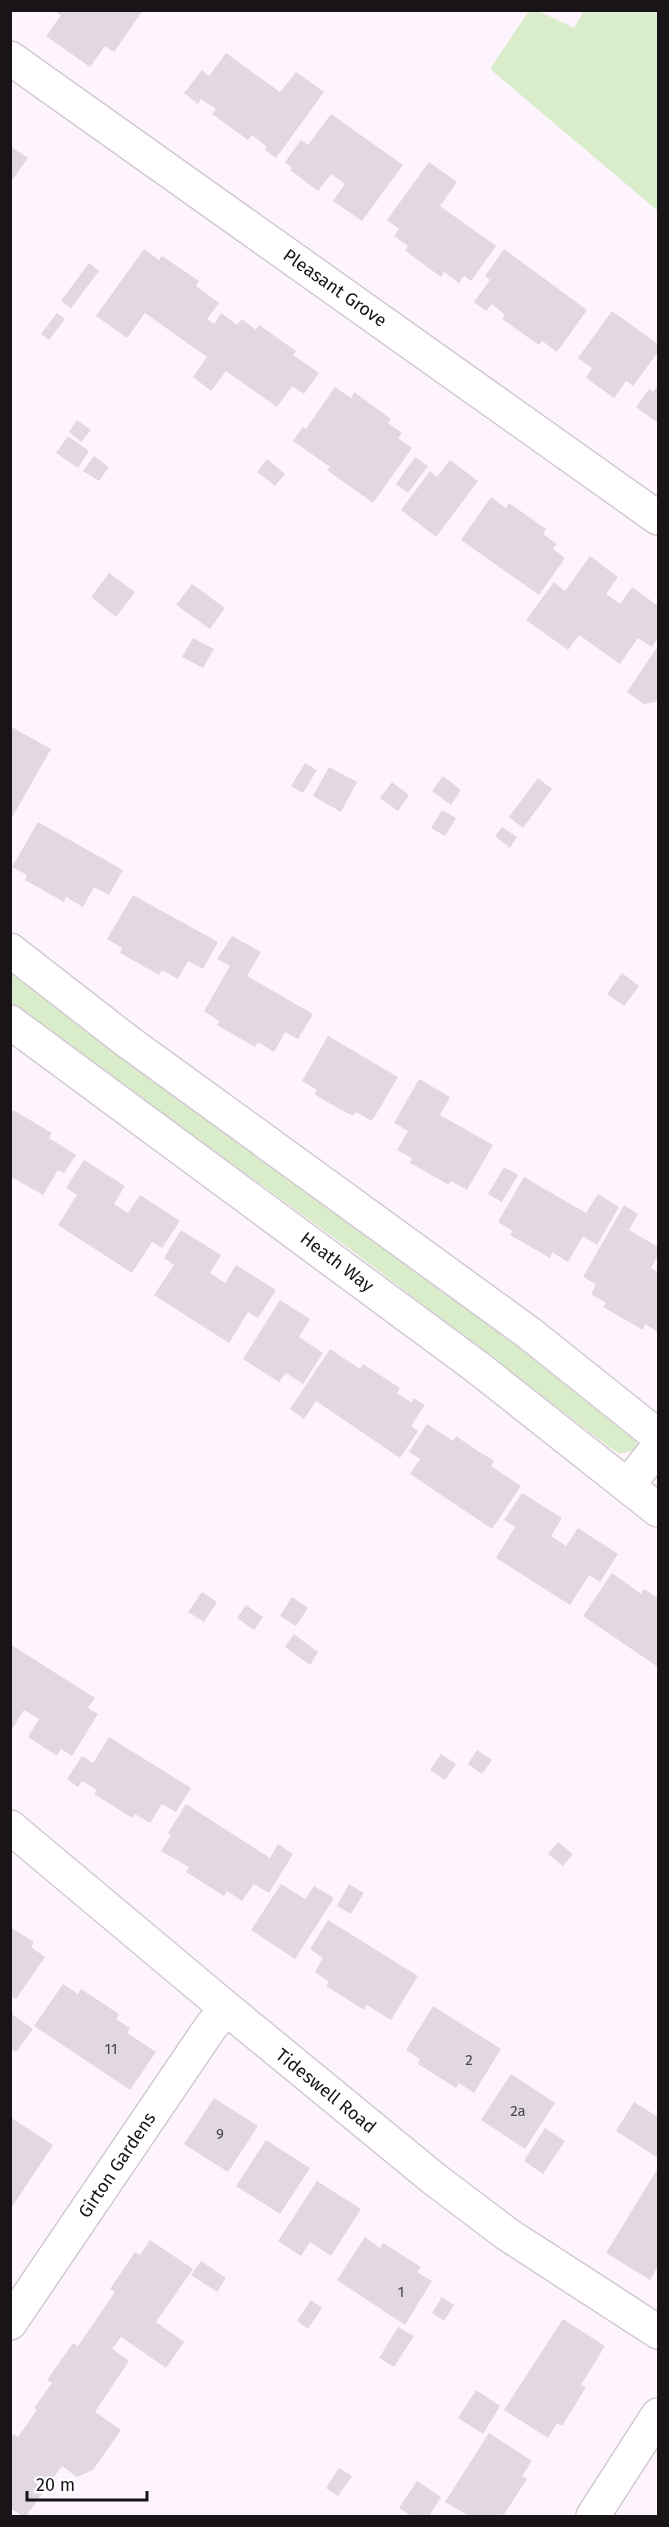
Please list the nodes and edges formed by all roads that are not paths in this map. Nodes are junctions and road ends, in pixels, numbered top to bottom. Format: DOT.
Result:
graph roads {
  1 [pos="10,58"];
  2 [pos="658,518"];
  3 [pos="10,950"];
  4 [pos="10,1022"];
  5 [pos="658,1436"];
  6 [pos="658,1447"];
  7 [pos="628,1485"];
  8 [pos="658,1510"];
  9 [pos="10,1827"];
  10 [pos="226,2008"];
  11 [pos="10,2324"];
  12 [pos="658,2332"];
  13 [pos="658,2415"];
  14 [pos="593,2517"];
  1 -- 2 [label="street, Pleasant Grove"];
  3 -- 5 [label="street"];
  4 -- 7 [label="street, Heath Way"];
  6 -- 7 [label="street"];
  7 -- 8 [label="street, Heath Way"];
  9 -- 10 [label="street, Tideswell Road"];
  10 -- 11 [label="street, Girton Gardens"];
  10 -- 12 [label="street, Tideswell Road"];
  13 -- 14 [label="street"];
}
